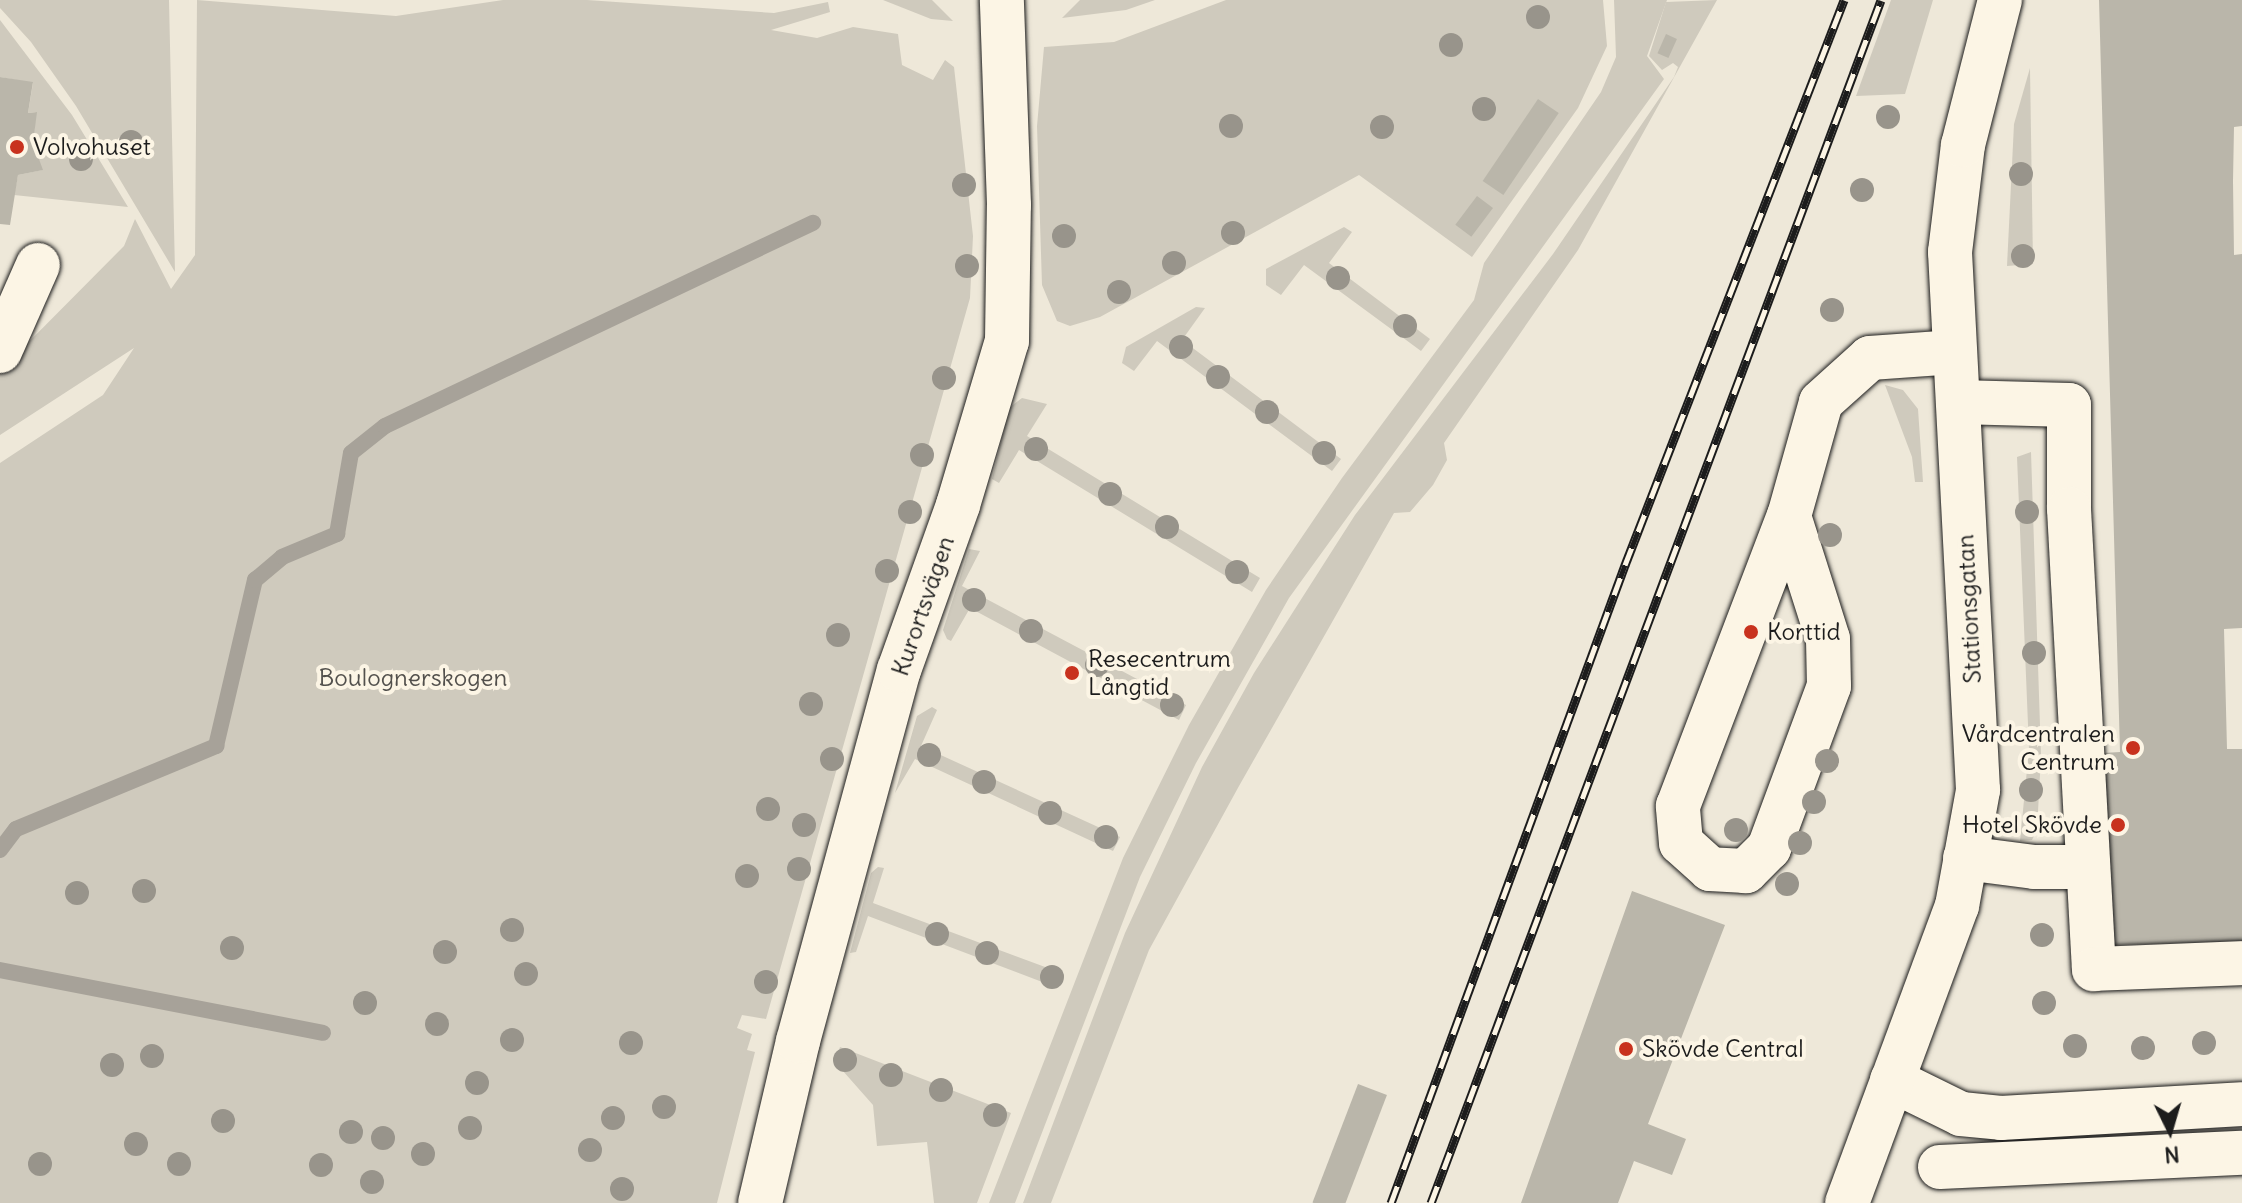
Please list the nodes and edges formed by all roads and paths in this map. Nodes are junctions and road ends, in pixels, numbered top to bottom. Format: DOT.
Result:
graph roads {
  1 [pos="1002,0"];
  2 [pos="2000,0"];
  3 [pos="38,265"];
  4 [pos="0,351"];
  5 [pos="1955,352"];
  6 [pos="1958,402"];
  7 [pos="1789,516"];
  8 [pos="1965,858"];
  9 [pos="2088,867"];
  10 [pos="2242,963"];
  11 [pos="1892,1080"];
  12 [pos="2242,1104"];
  13 [pos="2242,1153"];
  14 [pos="1940,1167"];
  15 [pos="760,1203"];
  16 [pos="1847,1203"];
  1 -- 15 [label="street, Kurortsvägen"];
  2 -- 5 [label="street, Stationsgatan"];
  3 -- 4 [label="street"];
  5 -- 6 [label="street, Stationsgatan"];
  5 -- 7 [label="street"];
  6 -- 8 [label="street, Stationsgatan"];
  6 -- 9 [label="street"];
  7 -- 7 [label="street"];
  8 -- 9 [label="street"];
  8 -- 11 [label="street, Stationsgatan"];
  9 -- 10 [label="street"];
  11 -- 12 [label="street"];
  11 -- 16 [label="street, Stationsgatan"];
  13 -- 14 [label="street"];
}
